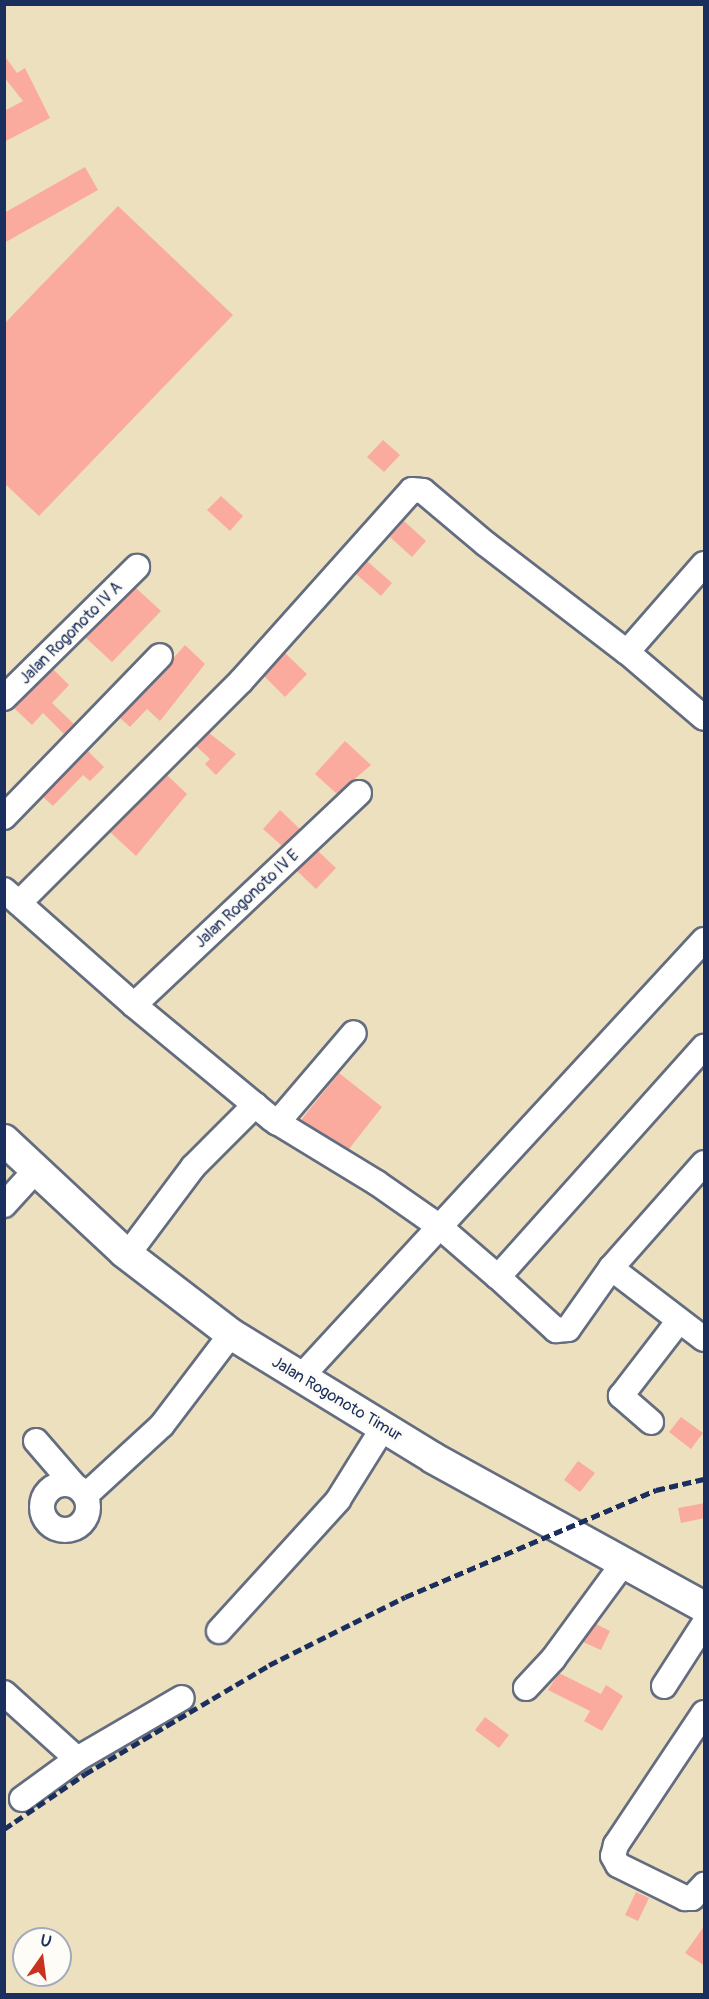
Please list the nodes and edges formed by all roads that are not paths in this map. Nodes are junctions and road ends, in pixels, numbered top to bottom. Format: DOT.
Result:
graph roads {
  1 [pos="705,564"];
  2 [pos="136,567"];
  3 [pos="627,652"];
  4 [pos="160,656"];
  5 [pos="4,698"];
  6 [pos="705,718"];
  7 [pos="359,793"];
  8 [pos="4,817"];
  9 [pos="12,896"];
  10 [pos="705,940"];
  11 [pos="134,1005"];
  12 [pos="354,1033"];
  13 [pos="705,1047"];
  14 [pos="255,1106"];
  15 [pos="277,1123"];
  16 [pos="4,1140"];
  17 [pos="705,1163"];
  18 [pos="36,1170"];
  19 [pos="4,1205"];
  20 [pos="440,1227"];
  21 [pos="128,1254"];
  22 [pos="611,1268"];
  23 [pos="498,1277"];
  24 [pos="678,1322"];
  25 [pos="231,1334"];
  26 [pos="704,1340"];
  27 [pos="300,1378"];
  28 [pos="651,1422"];
  29 [pos="383,1428"];
  30 [pos="36,1441"];
  31 [pos="625,1561"];
  32 [pos="705,1607"];
  33 [pos="705,1624"];
  34 [pos="219,1632"];
  35 [pos="664,1686"];
  36 [pos="526,1688"];
  37 [pos="4,1693"];
  38 [pos="182,1698"];
  39 [pos="705,1713"];
  40 [pos="77,1759"];
  41 [pos="22,1799"];
  42 [pos="705,1885"];
  1 -- 3 [label="street"];
  2 -- 5 [label="street, Jalan Rogonoto IV A"];
  3 -- 6 [label="street"];
  3 -- 9 [label="street"];
  4 -- 8 [label="street"];
  7 -- 11 [label="street, Jalan Rogonoto IV E"];
  9 -- 11 [label="street"];
  10 -- 20 [label="street"];
  11 -- 14 [label="street"];
  12 -- 15 [label="street"];
  13 -- 23 [label="street"];
  14 -- 15 [label="street"];
  14 -- 21 [label="street"];
  15 -- 20 [label="street"];
  16 -- 18 [label="main road, Jalan Rogonoto Timur"];
  17 -- 22 [label="street"];
  18 -- 19 [label="street"];
  18 -- 21 [label="main road, Jalan Rogonoto Timur"];
  20 -- 23 [label="street"];
  20 -- 27 [label="street"];
  21 -- 25 [label="main road, Jalan Rogonoto Timur"];
  22 -- 23 [label="street"];
  22 -- 24 [label="street"];
  24 -- 26 [label="street"];
  24 -- 28 [label="street"];
  25 -- 27 [label="main road, Jalan Rogonoto Timur"];
  25 -- 30 [label="street"];
  27 -- 29 [label="main road, Jalan Rogonoto Timur"];
  29 -- 31 [label="main road, Jalan Rogonoto Timur"];
  29 -- 34 [label="street"];
  31 -- 32 [label="main road, Jalan Rogonoto Timur"];
  31 -- 36 [label="street"];
  33 -- 35 [label="street"];
  37 -- 40 [label="street"];
  38 -- 40 [label="street"];
  39 -- 42 [label="street"];
  40 -- 41 [label="street"];
}
